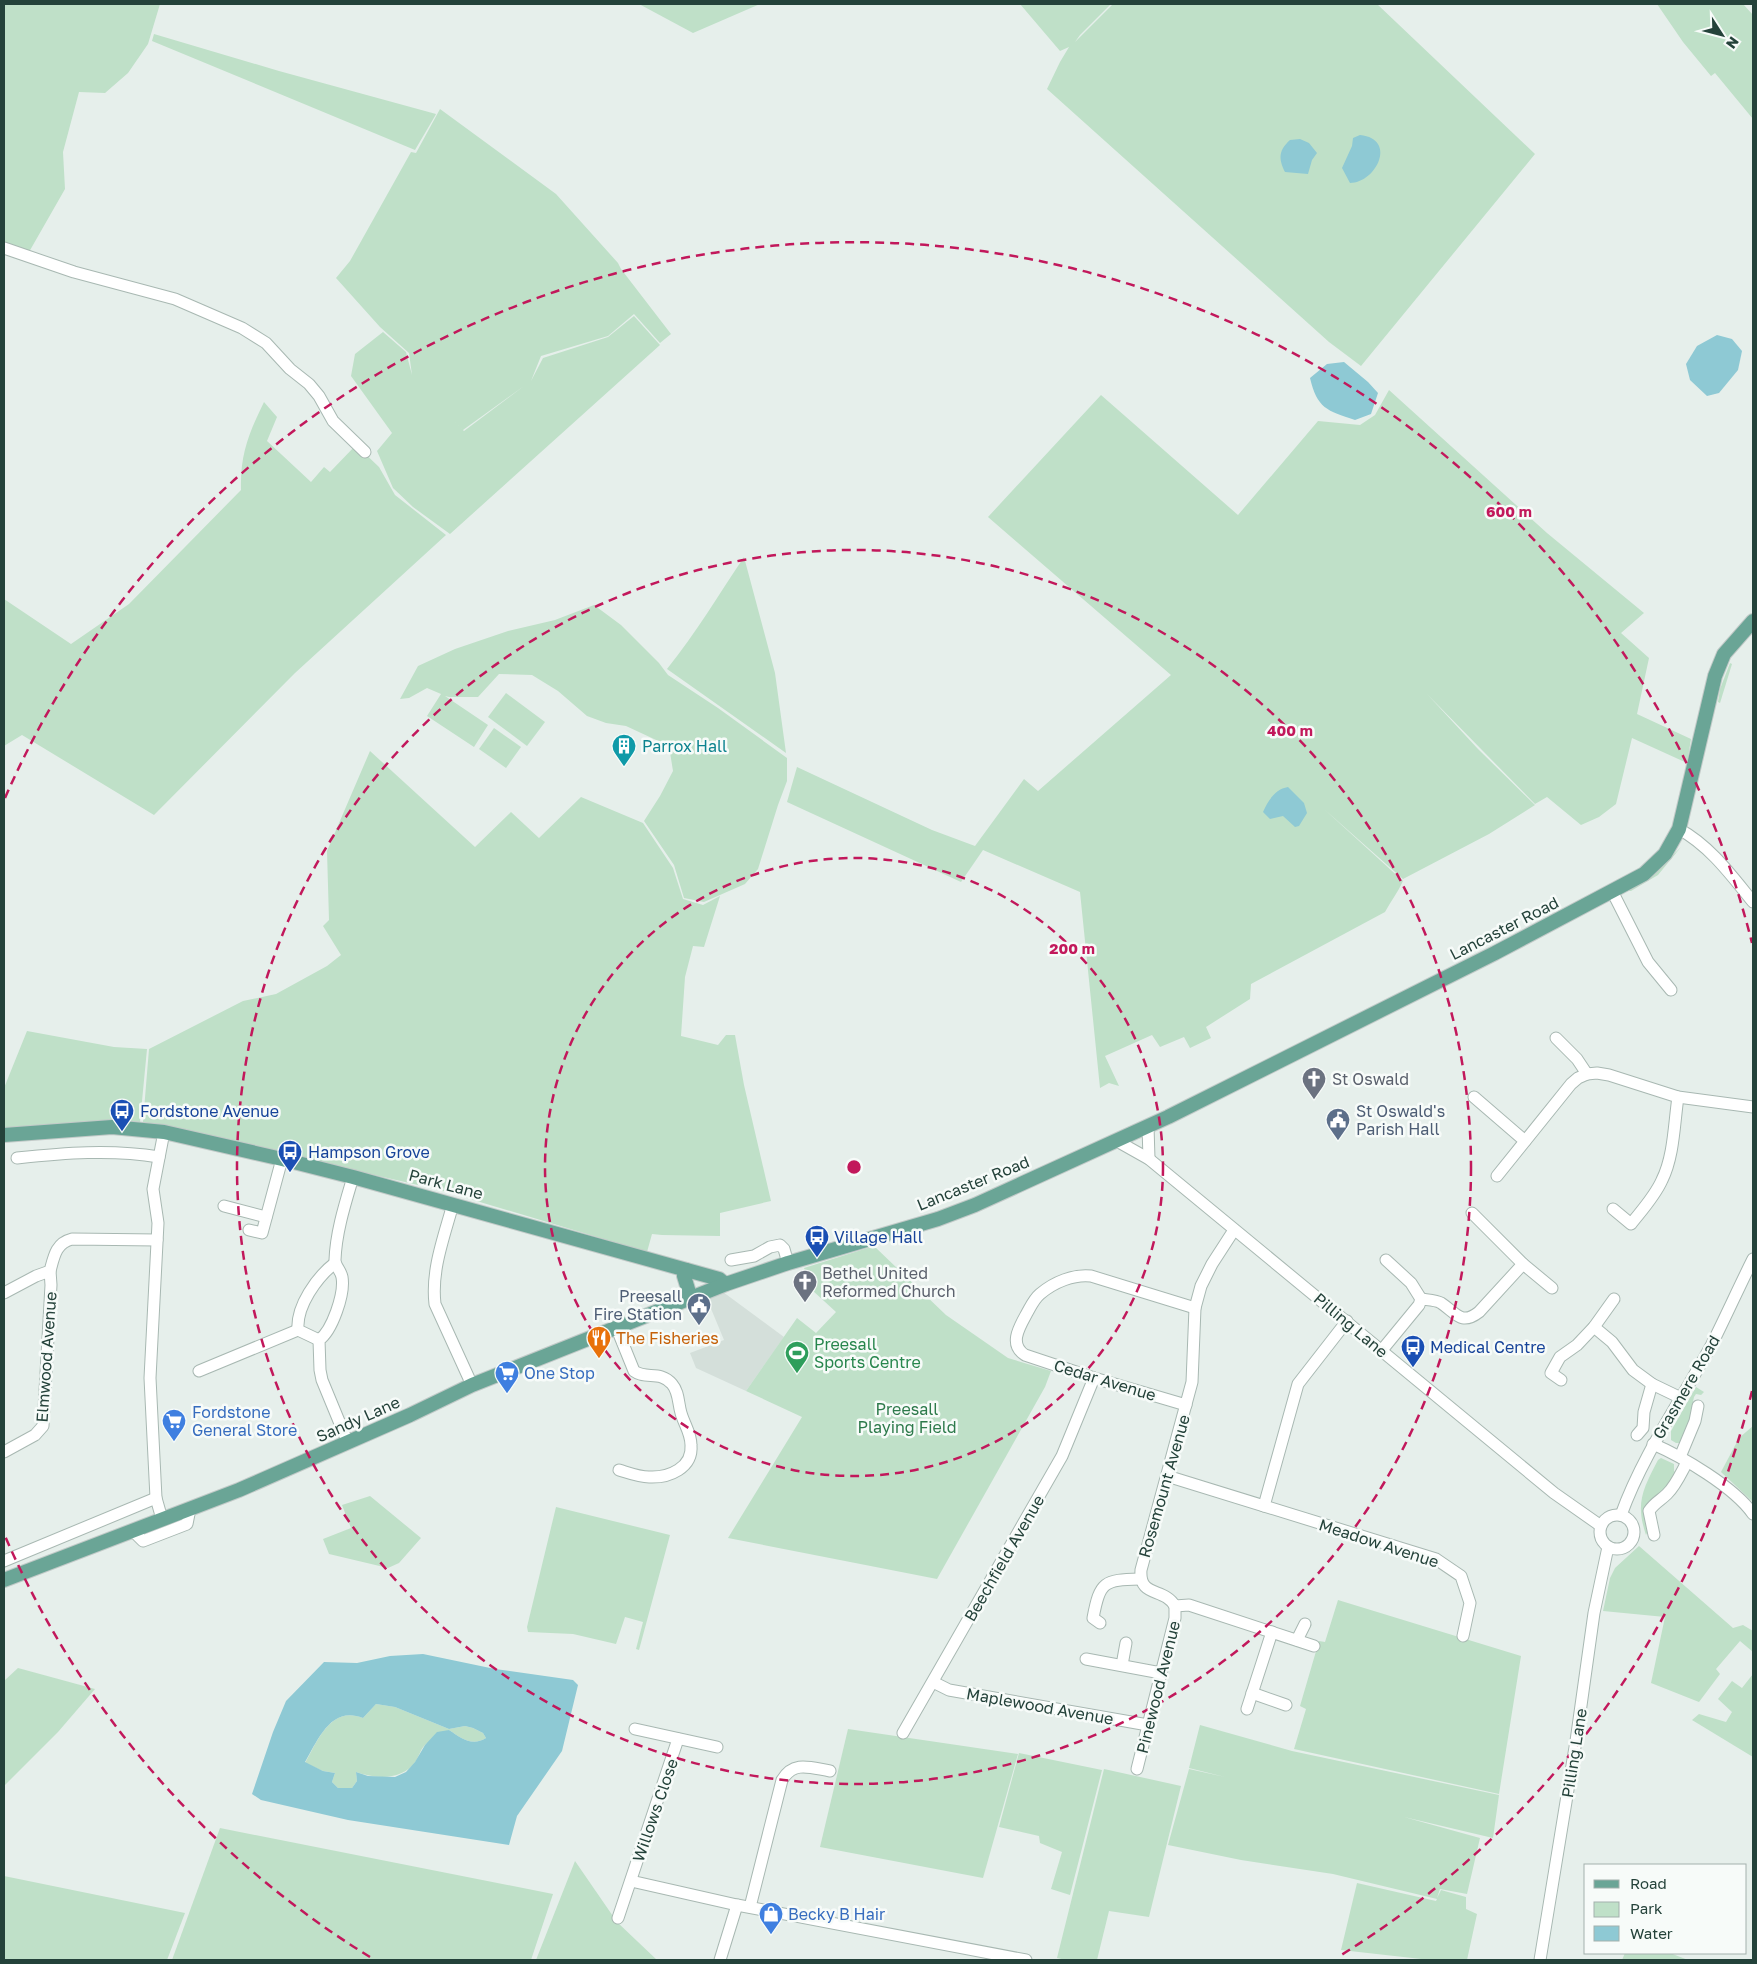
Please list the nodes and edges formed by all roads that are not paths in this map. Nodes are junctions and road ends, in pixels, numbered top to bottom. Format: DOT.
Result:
graph roads {
  1 [pos="4,248"];
  2 [pos="365,452"];
  3 [pos="1753,621"];
  4 [pos="1679,829"];
  5 [pos="1612,892"];
  6 [pos="1753,902"];
  7 [pos="1671,990"];
  8 [pos="1556,1038"];
  9 [pos="1587,1074"];
  10 [pos="1474,1097"];
  11 [pos="1678,1097"];
  12 [pos="1753,1106"];
  13 [pos="1148,1126"];
  14 [pos="164,1132"];
  15 [pos="4,1135"];
  16 [pos="1121,1138"];
  17 [pos="1524,1141"];
  18 [pos="159,1157"];
  19 [pos="17,1158"];
  20 [pos="282,1159"];
  21 [pos="1149,1159"];
  22 [pos="1497,1176"];
  23 [pos="353,1177"];
  24 [pos="453,1204"];
  25 [pos="224,1206"];
  26 [pos="1612,1209"];
  27 [pos="1472,1213"];
  28 [pos="266,1217"];
  29 [pos="250,1230"];
  30 [pos="1234,1230"];
  31 [pos="157,1240"];
  32 [pos="1753,1258"];
  33 [pos="731,1260"];
  34 [pos="1386,1260"];
  35 [pos="335,1263"];
  36 [pos="788,1263"];
  37 [pos="1523,1264"];
  38 [pos="686,1270"];
  39 [pos="50,1271"];
  40 [pos="1748,1279"];
  41 [pos="725,1284"];
  42 [pos="1552,1288"];
  43 [pos="4,1293"];
  44 [pos="1614,1298"];
  45 [pos="691,1299"];
  46 [pos="1421,1299"];
  47 [pos="1195,1308"];
  48 [pos="1347,1321"];
  49 [pos="1594,1327"];
  50 [pos="617,1329"];
  51 [pos="298,1330"];
  52 [pos="319,1340"];
  53 [pos="1382,1350"];
  54 [pos="199,1371"];
  55 [pos="1094,1378"];
  56 [pos="1561,1380"];
  57 [pos="1652,1384"];
  58 [pos="472,1385"];
  59 [pos="1681,1398"];
  60 [pos="1186,1405"];
  61 [pos="1698,1406"];
  62 [pos="1637,1435"];
  63 [pos="348,1443"];
  64 [pos="1653,1444"];
  65 [pos="4,1452"];
  66 [pos="1684,1459"];
  67 [pos="619,1470"];
  68 [pos="1167,1476"];
  69 [pos="156,1498"];
  70 [pos="1264,1506"];
  71 [pos="190,1509"];
  72 [pos="1753,1514"];
  73 [pos="1621,1515"];
  74 [pos="162,1519"];
  75 [pos="1601,1526"];
  76 [pos="1655,1529"];
  77 [pos="132,1530"];
  78 [pos="1608,1547"];
  79 [pos="4,1560"];
  80 [pos="1140,1579"];
  81 [pos="4,1580"];
  82 [pos="1175,1606"];
  83 [pos="1100,1623"];
  84 [pos="1305,1624"];
  85 [pos="1272,1632"];
  86 [pos="1463,1636"];
  87 [pos="1297,1640"];
  88 [pos="1126,1643"];
  89 [pos="1314,1646"];
  90 [pos="1086,1659"];
  91 [pos="1122,1665"];
  92 [pos="1161,1673"];
  93 [pos="933,1682"];
  94 [pos="1252,1693"];
  95 [pos="1286,1705"];
  96 [pos="1247,1709"];
  97 [pos="1148,1726"];
  98 [pos="635,1729"];
  99 [pos="903,1733"];
  100 [pos="678,1739"];
  101 [pos="717,1748"];
  102 [pos="1138,1769"];
  103 [pos="830,1772"];
  104 [pos="631,1881"];
  105 [pos="737,1905"];
  106 [pos="750,1907"];
  107 [pos="618,1918"];
  108 [pos="720,1960"];
  109 [pos="1026,1960"];
  110 [pos="1540,1960"];
  1 -- 2 [label="street"];
  3 -- 4 [label="main road, Lancaster Road"];
  4 -- 5 [label="main road, Lancaster Road"];
  4 -- 6 [label="street"];
  5 -- 7 [label="street"];
  5 -- 13 [label="main road, Lancaster Road"];
  8 -- 9 [label="street"];
  9 -- 11 [label="street"];
  9 -- 17 [label="street"];
  10 -- 17 [label="street"];
  11 -- 12 [label="street"];
  11 -- 26 [label="street"];
  13 -- 16 [label="main road, Lancaster Road"];
  13 -- 21 [label="street"];
  14 -- 15 [label="main road, Park Lane"];
  14 -- 18 [label="street"];
  14 -- 20 [label="main road, Park Lane"];
  16 -- 21 [label="street, Pilling Lane"];
  16 -- 36 [label="main road, Lancaster Road"];
  17 -- 22 [label="street"];
  18 -- 19 [label="street"];
  18 -- 31 [label="street"];
  20 -- 23 [label="main road, Park Lane"];
  20 -- 28 [label="street"];
  21 -- 30 [label="street, Pilling Lane"];
  23 -- 24 [label="main road, Park Lane"];
  23 -- 35 [label="street"];
  24 -- 38 [label="main road, Park Lane"];
  24 -- 58 [label="street"];
  25 -- 28 [label="street"];
  27 -- 37 [label="street"];
  28 -- 29 [label="street"];
  30 -- 47 [label="street, Rosemount Avenue"];
  30 -- 48 [label="street, Pilling Lane"];
  31 -- 39 [label="street"];
  31 -- 69 [label="street"];
  32 -- 40 [label="street, Grasmere Road"];
  33 -- 36 [label="street"];
  34 -- 46 [label="street"];
  35 -- 51 [label="street"];
  35 -- 52 [label="street"];
  36 -- 41 [label="main road, Lancaster Road"];
  37 -- 42 [label="street"];
  37 -- 46 [label="street"];
  38 -- 41 [label="main road, Park Lane"];
  38 -- 45 [label="main road"];
  39 -- 43 [label="street"];
  39 -- 65 [label="street, Elmwood Avenue"];
  40 -- 59 [label="street, Grasmere Road"];
  41 -- 45 [label="main road, Sandy Lane"];
  44 -- 49 [label="street"];
  45 -- 50 [label="main road, Sandy Lane"];
  46 -- 53 [label="street"];
  47 -- 55 [label="street, Cedar Avenue"];
  47 -- 60 [label="street, Rosemount Avenue"];
  48 -- 53 [label="street, Pilling Lane"];
  48 -- 70 [label="street"];
  49 -- 56 [label="street"];
  49 -- 57 [label="street"];
  50 -- 58 [label="main road, Sandy Lane"];
  50 -- 67 [label="street"];
  51 -- 52 [label="street"];
  51 -- 54 [label="street"];
  52 -- 63 [label="street"];
  53 -- 75 [label="street, Pilling Lane"];
  55 -- 60 [label="street, Cedar Avenue"];
  55 -- 93 [label="street, Beechfield Avenue"];
  57 -- 59 [label="street"];
  57 -- 62 [label="street"];
  58 -- 63 [label="main road, Sandy Lane"];
  59 -- 64 [label="street, Grasmere Road"];
  60 -- 68 [label="street, Rosemount Avenue"];
  61 -- 66 [label="street"];
  63 -- 71 [label="main road, Sandy Lane"];
  64 -- 66 [label="street"];
  64 -- 73 [label="street, Grasmere Road"];
  66 -- 72 [label="street"];
  66 -- 76 [label="street"];
  68 -- 70 [label="street, Meadow Avenue"];
  68 -- 80 [label="street, Rosemount Avenue"];
  69 -- 74 [label="street"];
  69 -- 79 [label="street"];
  70 -- 86 [label="street, Meadow Avenue"];
  71 -- 74 [label="main road, Sandy Lane"];
  71 -- 77 [label="street"];
  73 -- 75 [label="street"];
  73 -- 78 [label="street"];
  74 -- 77 [label="main road, Sandy Lane"];
  75 -- 78 [label="street"];
  77 -- 81 [label="main road, Sandy Lane"];
  78 -- 110 [label="street, Pilling Lane"];
  80 -- 82 [label="street, Rosemount Avenue"];
  80 -- 83 [label="street"];
  82 -- 85 [label="street"];
  82 -- 92 [label="street, Pinewood Avenue"];
  84 -- 87 [label="street"];
  85 -- 87 [label="street"];
  85 -- 94 [label="street"];
  87 -- 89 [label="street"];
  88 -- 91 [label="street"];
  90 -- 91 [label="street"];
  91 -- 92 [label="street"];
  92 -- 97 [label="street, Pinewood Avenue"];
  93 -- 97 [label="street, Maplewood Avenue"];
  93 -- 99 [label="street, Beechfield Avenue"];
  94 -- 95 [label="street"];
  94 -- 96 [label="street"];
  97 -- 102 [label="street, Pinewood Avenue"];
  98 -- 100 [label="street, Willows Close"];
  100 -- 101 [label="street, Willows Close"];
  100 -- 104 [label="street, Willows Close"];
  103 -- 106 [label="street"];
  104 -- 105 [label="street, Willows Close"];
  104 -- 107 [label="street, Willows Close"];
  105 -- 106 [label="street, Willows Close"];
  105 -- 108 [label="street"];
  106 -- 109 [label="street, Willows Close"];
}
